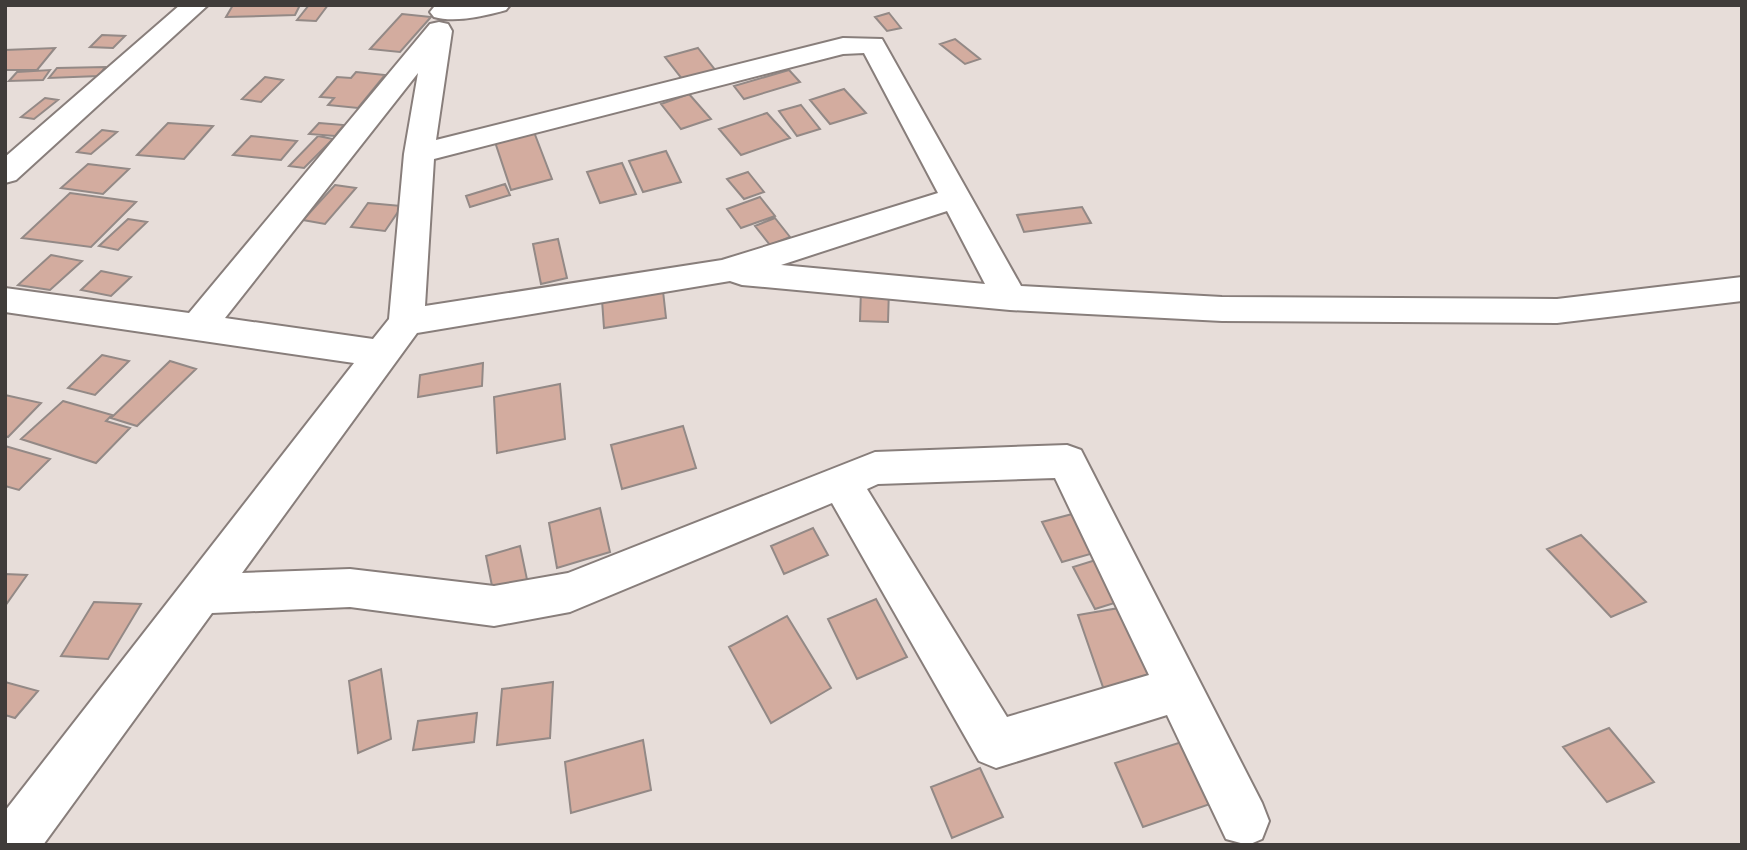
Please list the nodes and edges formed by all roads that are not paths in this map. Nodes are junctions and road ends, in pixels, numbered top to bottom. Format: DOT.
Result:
graph roads {
  1 [pos="195,5"];
  2 [pos="497,5"];
  3 [pos="442,15"];
  4 [pos="419,154"];
  5 [pos="5,173"];
  6 [pos="956,198"];
  7 [pos="724,271"];
  8 [pos="1742,289"];
  9 [pos="1010,298"];
  10 [pos="5,300"];
  11 [pos="200,326"];
  12 [pos="395,338"];
  13 [pos="841,482"];
  14 [pos="201,594"];
  15 [pos="1179,689"];
  16 [pos="1244,821"];
  17 [pos="11,845"];
  1 -- 5 [label="street"];
  2 -- 3 [label="street"];
  3 -- 4 [label="street"];
  3 -- 11 [label="street"];
  4 -- 6 [label="street"];
  4 -- 12 [label="street"];
  6 -- 7 [label="street"];
  6 -- 9 [label="street"];
  7 -- 9 [label="street"];
  7 -- 12 [label="street"];
  8 -- 9 [label="street"];
  10 -- 11 [label="street"];
  11 -- 12 [label="street"];
  12 -- 14 [label="street"];
  13 -- 14 [label="street"];
  13 -- 15 [label="street"];
  13 -- 15 [label="street"];
  14 -- 17 [label="street"];
  15 -- 16 [label="street"];
}
